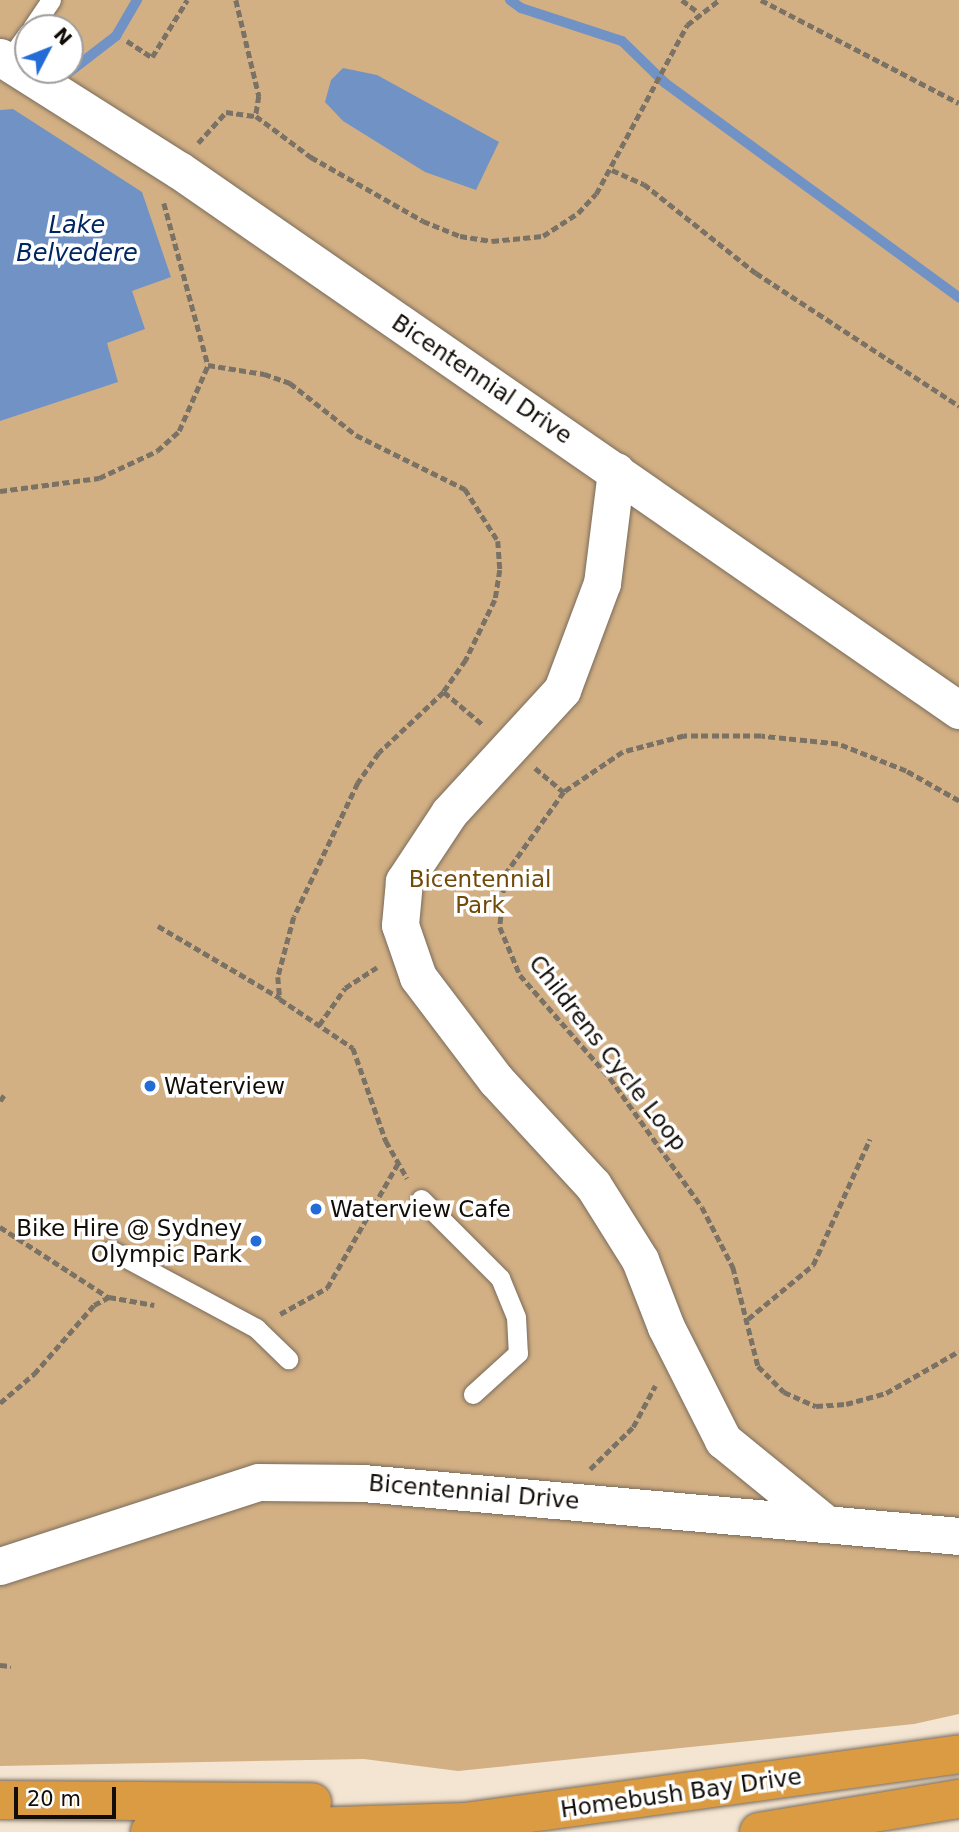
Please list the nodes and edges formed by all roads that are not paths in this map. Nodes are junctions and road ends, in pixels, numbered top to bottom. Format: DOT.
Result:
graph roads {
  1 [pos="12,51"];
  2 [pos="616,471"];
  3 [pos="959,710"];
  4 [pos="421,1199"];
  5 [pos="111,1250"];
  6 [pos="288,1359"];
  7 [pos="473,1394"];
  8 [pos="821,1520"];
  9 [pos="959,1536"];
  10 [pos="0,1566"];
  11 [pos="959,1754"];
  12 [pos="0,1800"];
  13 [pos="959,1800"];
  14 [pos="894,1811"];
  15 [pos="465,1822"];
  16 [pos="150,1832"];
  17 [pos="759,1832"];
  18 [pos="838,1832"];
  1 -- 2 [label="street, Bicentennial Drive"];
  2 -- 3 [label="street, Bicentennial Drive"];
  2 -- 8 [label="street"];
  4 -- 7 [label="lane"];
  5 -- 6 [label="lane"];
  8 -- 9 [label="street, Bicentennial Drive"];
  8 -- 10 [label="street, Bicentennial Drive"];
  11 -- 15 [label="highway, Homebush Bay Drive"];
  12 -- 15 [label="highway"];
  13 -- 14 [label="highway"];
  14 -- 17 [label="highway"];
  14 -- 18 [label="highway"];
  15 -- 16 [label="highway, Homebush Bay Drive"];
}
